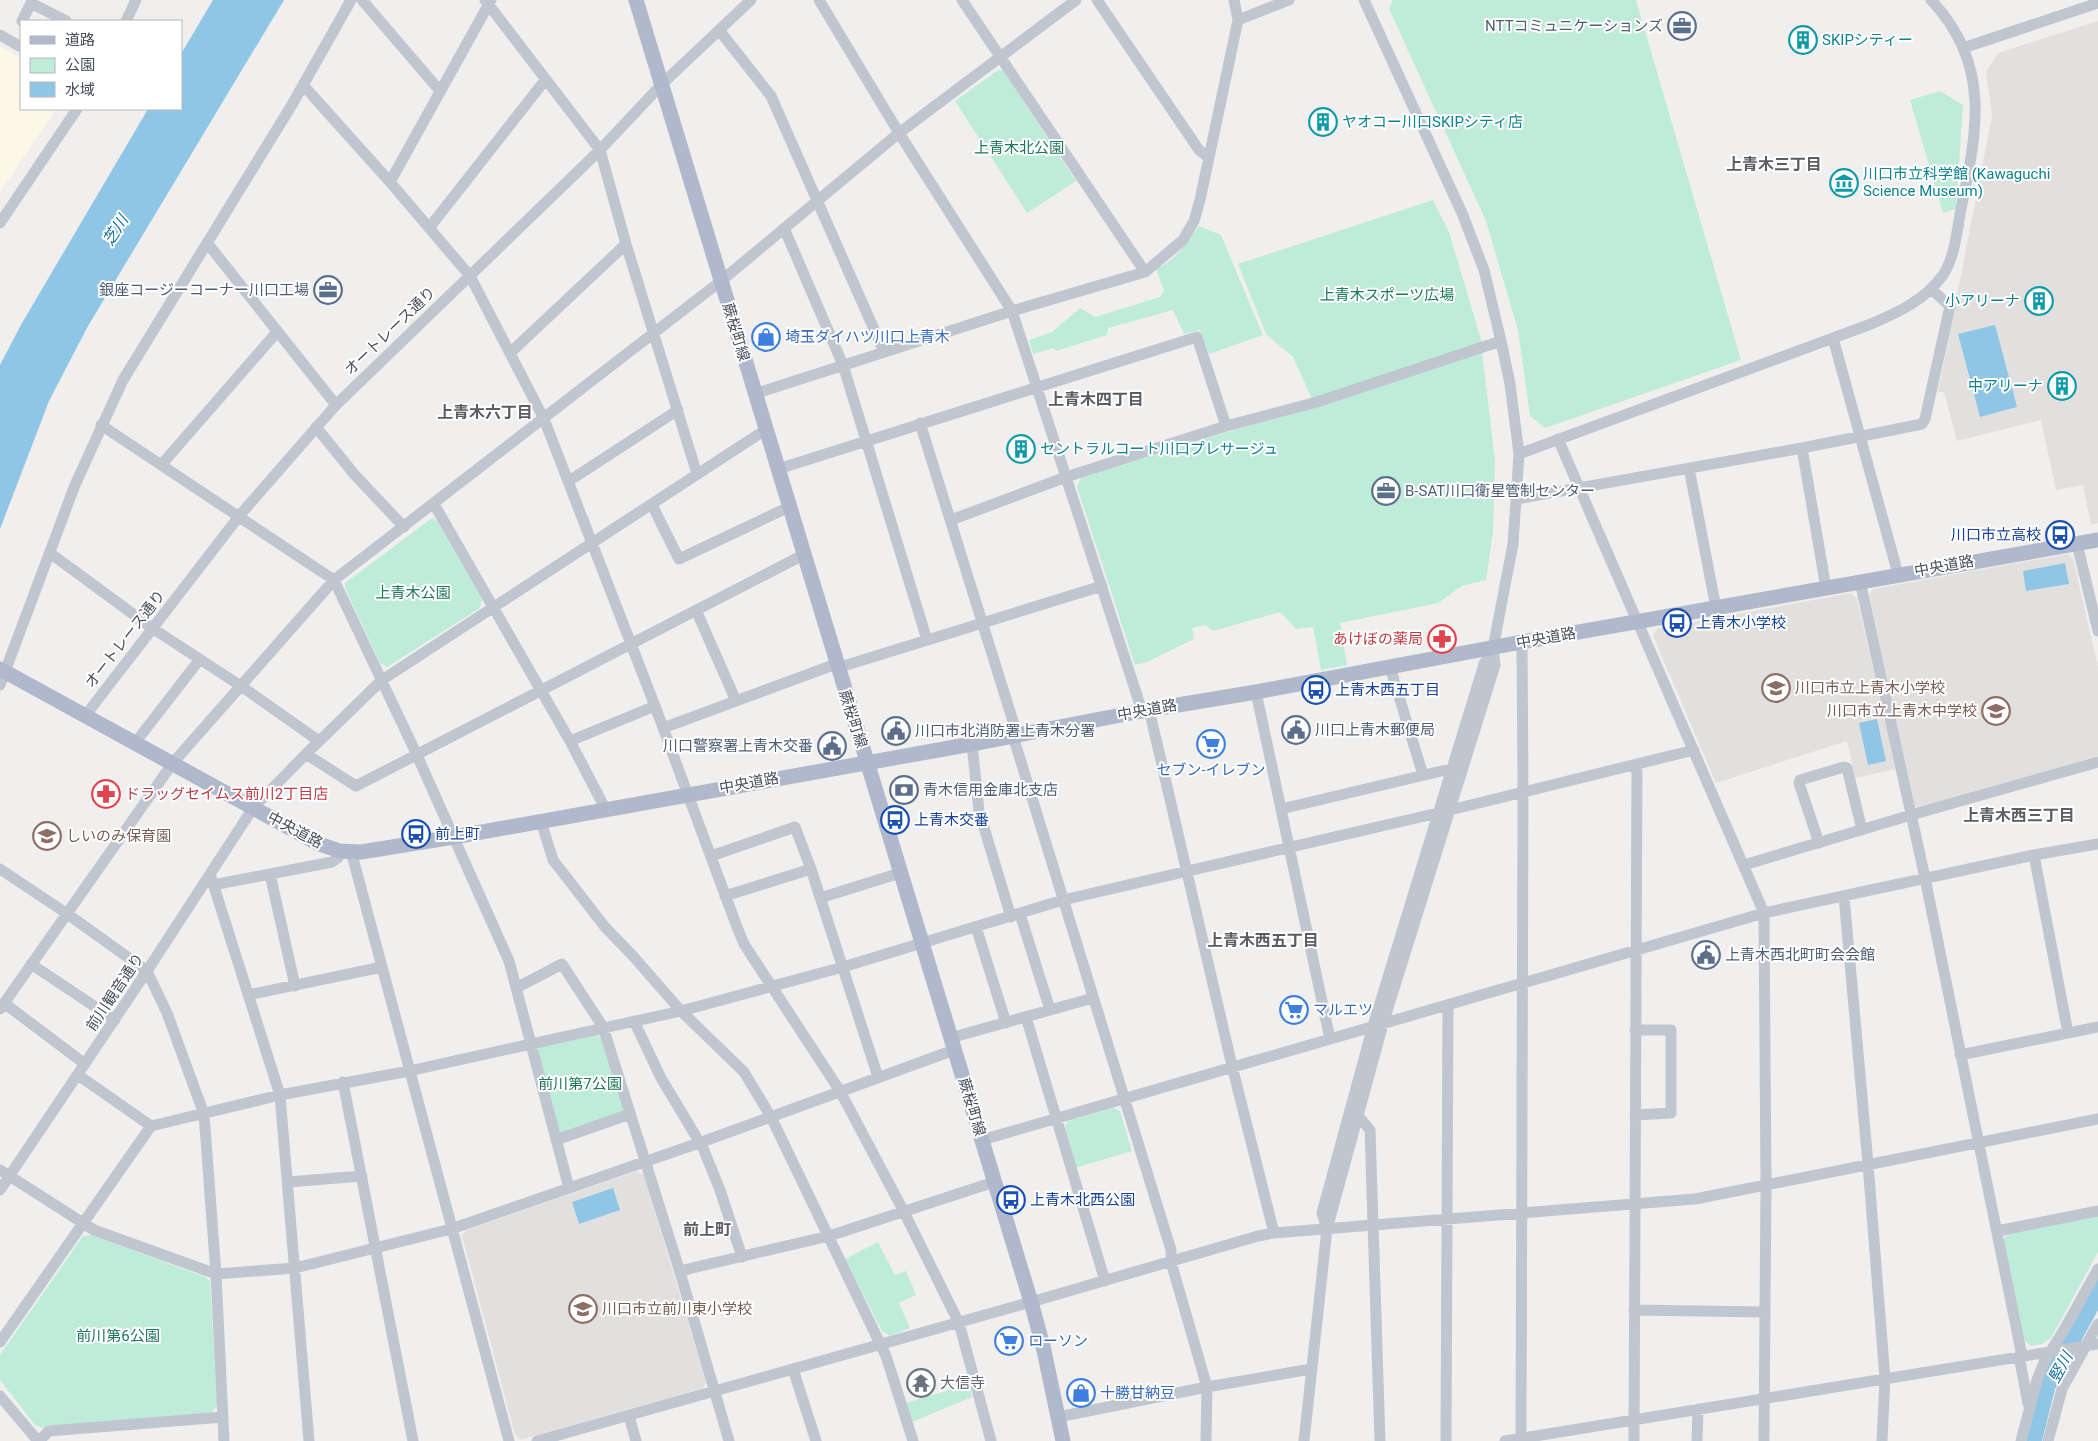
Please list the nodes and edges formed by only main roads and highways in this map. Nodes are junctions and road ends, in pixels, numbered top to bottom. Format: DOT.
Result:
graph roads {
  1 [pos="636,0"];
  2 [pos="2098,540"];
  3 [pos="2,676"];
  4 [pos="867,762"];
  5 [pos="1062,1441"];
  1 -- 4 [label="main road, 蕨桜町線"];
  2 -- 4 [label="main road, 中央道路"];
  3 -- 4 [label="main road, 中央道路"];
  4 -- 5 [label="main road, 蕨桜町線"];
}
